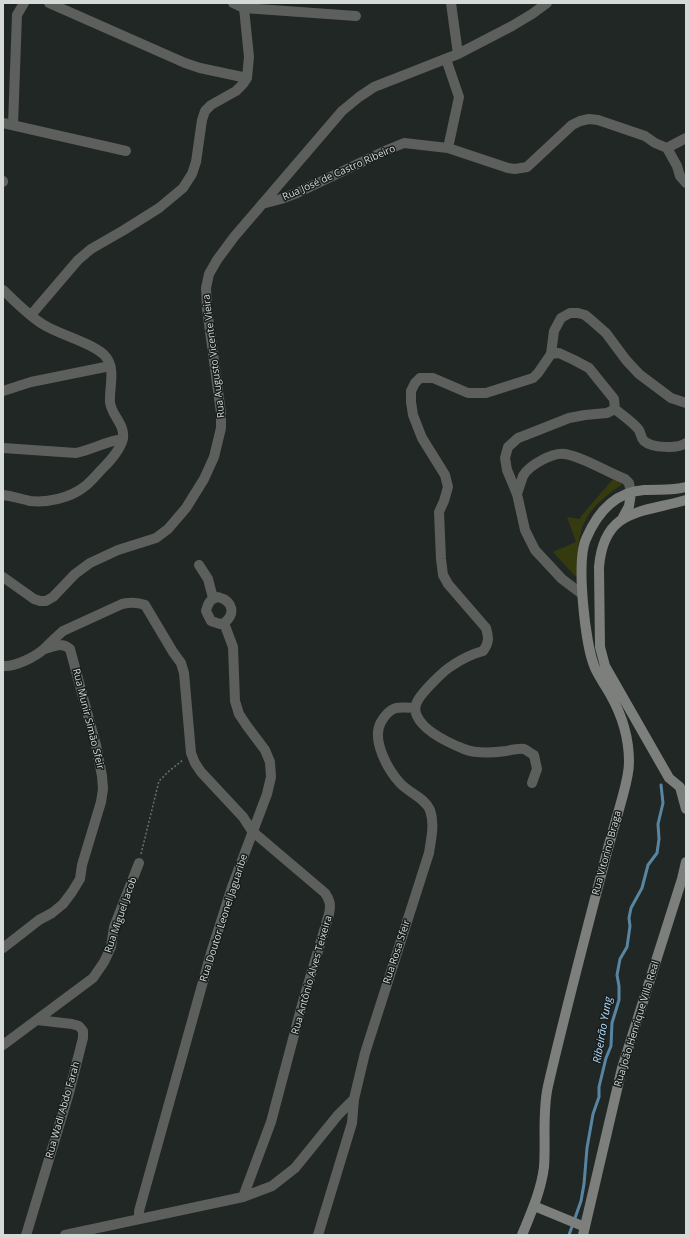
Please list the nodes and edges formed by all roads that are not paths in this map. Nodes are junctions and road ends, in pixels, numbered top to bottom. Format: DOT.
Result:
graph roads {
  1 [pos="24,3"];
  2 [pos="49,3"];
  3 [pos="233,3"];
  4 [pos="451,3"];
  5 [pos="547,3"];
  6 [pos="244,8"];
  7 [pos="356,16"];
  8 [pos="458,54"];
  9 [pos="446,59"];
  10 [pos="247,78"];
  11 [pos="3,123"];
  12 [pos="13,125"];
  13 [pos="686,138"];
  14 [pos="448,148"];
  15 [pos="667,148"];
  16 [pos="126,151"];
  17 [pos="686,183"];
  18 [pos="262,204"];
  19 [pos="3,290"];
  20 [pos="31,315"];
  21 [pos="551,354"];
  22 [pos="110,366"];
  23 [pos="3,391"];
  24 [pos="686,403"];
  25 [pos="615,409"];
  26 [pos="123,439"];
  27 [pos="686,443"];
  28 [pos="3,448"];
  29 [pos="686,487"];
  30 [pos="631,493"];
  31 [pos="517,494"];
  32 [pos="3,495"];
  33 [pos="686,500"];
  34 [pos="622,519"];
  35 [pos="199,565"];
  36 [pos="3,577"];
  37 [pos="582,594"];
  38 [pos="213,598"];
  39 [pos="224,624"];
  40 [pos="43,650"];
  41 [pos="3,666"];
  42 [pos="415,708"];
  43 [pos="532,783"];
  44 [pos="686,810"];
  45 [pos="252,831"];
  46 [pos="686,862"];
  47 [pos="139,863"];
  48 [pos="3,948"];
  49 [pos="37,1020"];
  50 [pos="3,1045"];
  51 [pos="354,1099"];
  52 [pos="243,1197"];
  53 [pos="534,1206"];
  54 [pos="140,1220"];
  55 [pos="583,1229"];
  56 [pos="26,1235"];
  57 [pos="65,1235"];
  58 [pos="318,1235"];
  59 [pos="522,1235"];
  1 -- 12 [label="street"];
  2 -- 10 [label="street"];
  3 -- 6 [label="street"];
  4 -- 8 [label="street"];
  5 -- 8 [label="street, Rua Augusto Vicente Vieira"];
  6 -- 7 [label="street"];
  6 -- 10 [label="street"];
  8 -- 9 [label="street, Rua Augusto Vicente Vieira"];
  9 -- 14 [label="street"];
  9 -- 18 [label="street, Rua Augusto Vicente Vieira"];
  10 -- 20 [label="street"];
  11 -- 12 [label="street"];
  12 -- 16 [label="street"];
  13 -- 15 [label="street"];
  14 -- 15 [label="street, Rua José de Castro Ribeiro"];
  14 -- 18 [label="street, Rua José de Castro Ribeiro"];
  15 -- 17 [label="street"];
  18 -- 36 [label="street, Rua Augusto Vicente Vieira"];
  19 -- 20 [label="street"];
  20 -- 22 [label="street"];
  21 -- 24 [label="street"];
  21 -- 25 [label="street"];
  21 -- 42 [label="street"];
  22 -- 23 [label="street"];
  22 -- 26 [label="street"];
  25 -- 27 [label="street"];
  25 -- 31 [label="street"];
  26 -- 28 [label="street"];
  26 -- 32 [label="street"];
  29 -- 30 [label="main road, Rua Vitorino Braga"];
  30 -- 31 [label="street"];
  30 -- 34 [label="main road"];
  30 -- 37 [label="main road, Rua Vitorino Braga"];
  31 -- 37 [label="street"];
  33 -- 34 [label="main road"];
  34 -- 44 [label="main road"];
  35 -- 38 [label="street"];
  37 -- 53 [label="main road, Rua Vitorino Braga"];
  38 -- 39 [label="street"];
  38 -- 39 [label="street"];
  39 -- 45 [label="street, Rua Doutor Leonel Jaguaribe"];
  40 -- 41 [label="street"];
  40 -- 45 [label="street, Rua Antônio Alves Teixeira"];
  40 -- 48 [label="street, Rua Munir Simão Sfeir"];
  42 -- 43 [label="street"];
  42 -- 51 [label="street, Rua Rosa Sfeir"];
  45 -- 52 [label="street, Rua Antônio Alves Teixeira"];
  45 -- 54 [label="street, Rua Doutor Leonel Jaguaribe"];
  46 -- 55 [label="main road, Rua João Henrique Villa Real"];
  47 -- 49 [label="street, Rua Miguel Jacob"];
  49 -- 50 [label="street, Rua Miguel Jacob"];
  49 -- 56 [label="street, Rua Wadi Abdo Farah"];
  51 -- 52 [label="street"];
  51 -- 58 [label="street, Rua Rosa Sfeir"];
  52 -- 54 [label="street"];
  53 -- 55 [label="main road"];
  53 -- 59 [label="main road, Rua Vitorino Braga"];
  54 -- 57 [label="street"];
}
